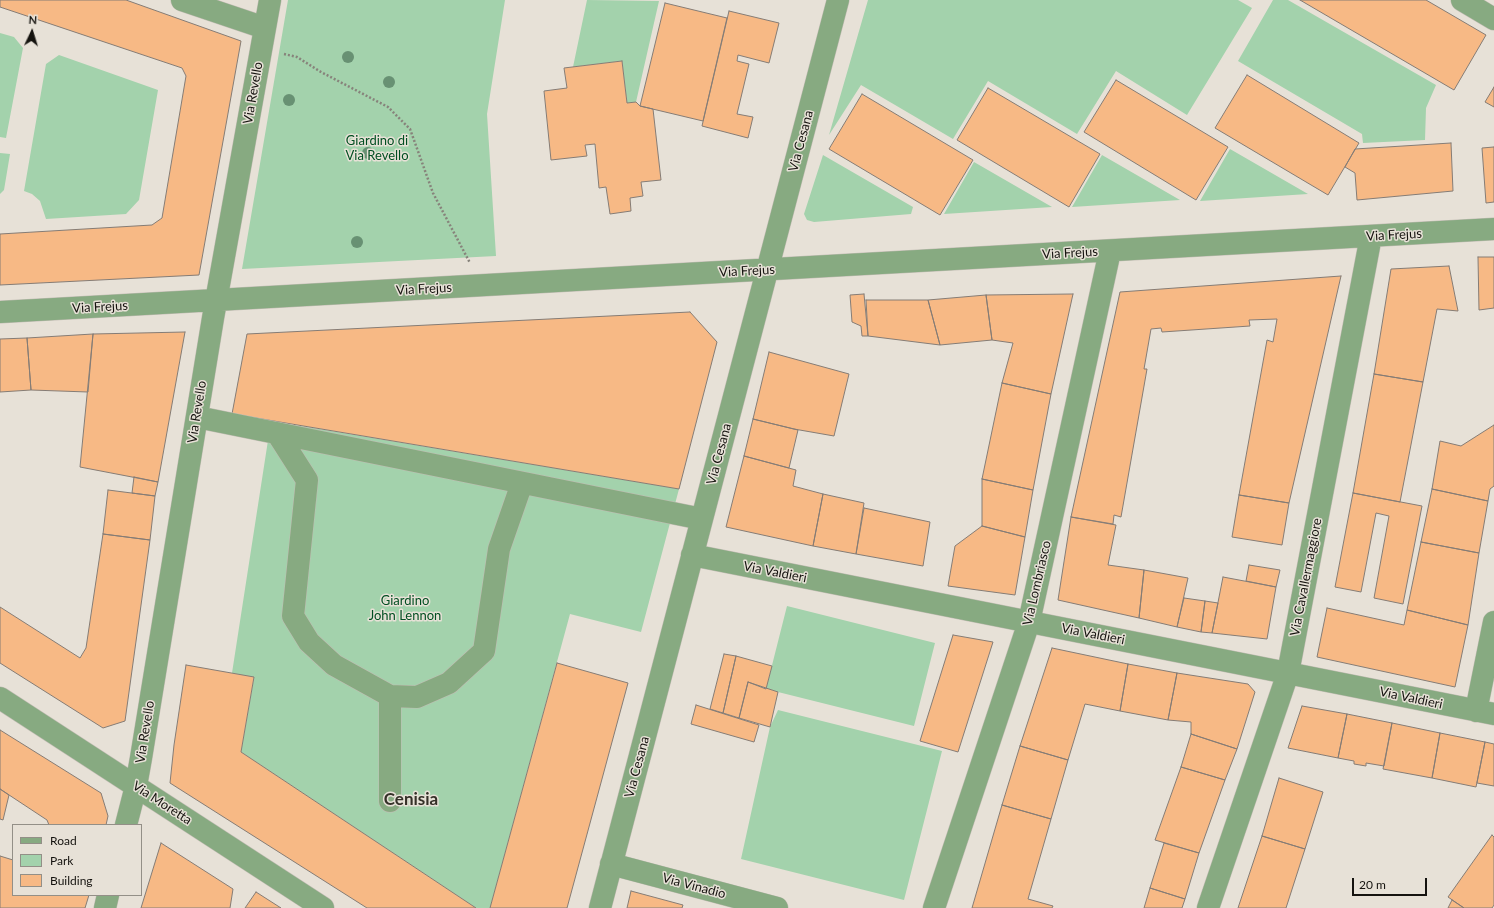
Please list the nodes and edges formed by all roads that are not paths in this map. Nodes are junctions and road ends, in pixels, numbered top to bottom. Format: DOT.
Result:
graph roads {
  1 [pos="182,0"];
  2 [pos="270,0"];
  3 [pos="838,0"];
  4 [pos="1462,0"];
  5 [pos="1494,19"];
  6 [pos="265,28"];
  7 [pos="1494,229"];
  8 [pos="1371,236"];
  9 [pos="1110,251"];
  10 [pos="767,270"];
  11 [pos="216,301"];
  12 [pos="0,312"];
  13 [pos="197,417"];
  14 [pos="276,433"];
  15 [pos="522,483"];
  16 [pos="702,519"];
  17 [pos="692,555"];
  18 [pos="1029,622"];
  19 [pos="1494,622"];
  20 [pos="1288,673"];
  21 [pos="390,696"];
  22 [pos="0,698"];
  23 [pos="1485,713"];
  24 [pos="136,786"];
  25 [pos="390,801"];
  26 [pos="126,824"];
  27 [pos="611,864"];
  28 [pos="108,896"];
  29 [pos="105,908"];
  30 [pos="323,908"];
  31 [pos="600,908"];
  32 [pos="777,908"];
  33 [pos="934,908"];
  34 [pos="1208,908"];
  1 -- 6 [label="street"];
  2 -- 6 [label="street, Via Revello"];
  3 -- 10 [label="street, Via Cesana"];
  4 -- 5 [label="street"];
  6 -- 11 [label="street, Via Revello"];
  7 -- 8 [label="street, Via Frejus"];
  8 -- 9 [label="street, Via Frejus"];
  8 -- 20 [label="street, Via Cavallermaggiore"];
  9 -- 10 [label="street, Via Frejus"];
  9 -- 18 [label="street, Via Lombriasco"];
  10 -- 11 [label="street, Via Frejus"];
  10 -- 16 [label="street, Via Cesana"];
  11 -- 12 [label="street, Via Frejus"];
  11 -- 13 [label="street, Via Revello"];
  13 -- 14 [label="street"];
  13 -- 24 [label="street, Via Revello"];
  14 -- 15 [label="street"];
  14 -- 21 [label="street"];
  15 -- 16 [label="street"];
  15 -- 21 [label="street"];
  16 -- 17 [label="street, Via Cesana"];
  17 -- 18 [label="street, Via Valdieri"];
  17 -- 27 [label="street, Via Cesana"];
  18 -- 20 [label="street, Via Valdieri"];
  18 -- 33 [label="street, Via Lombriasco"];
  19 -- 23 [label="street"];
  20 -- 23 [label="street, Via Valdieri"];
  20 -- 34 [label="street, Via Cavallermaggiore"];
  21 -- 25 [label="street"];
  22 -- 24 [label="street, Via Moretta"];
  24 -- 26 [label="street, Via Revello"];
  24 -- 30 [label="street, Via Moretta"];
  27 -- 31 [label="street, Via Cesana"];
  27 -- 32 [label="street, Via Vinadio"];
  28 -- 29 [label="street"];
}
